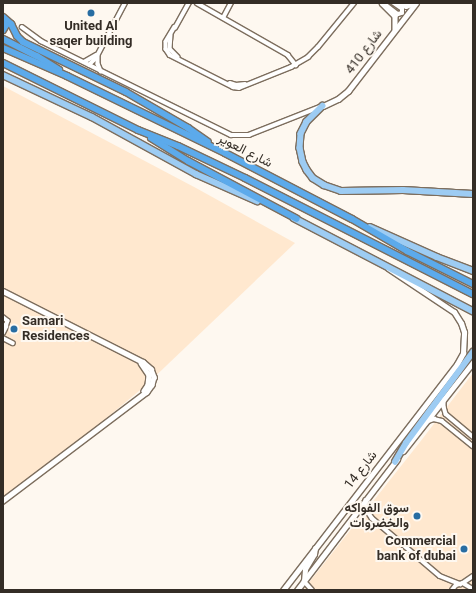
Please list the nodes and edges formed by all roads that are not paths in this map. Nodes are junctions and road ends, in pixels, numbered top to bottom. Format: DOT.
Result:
graph roads {
  1 [pos="125,3"];
  2 [pos="190,3"];
  3 [pos="197,3"];
  4 [pos="231,3"];
  5 [pos="382,3"];
  6 [pos="393,3"];
  7 [pos="397,3"];
  8 [pos="415,3"];
  9 [pos="352,4"];
  10 [pos="223,18"];
  11 [pos="3,19"];
  12 [pos="22,27"];
  13 [pos="3,30"];
  14 [pos="395,30"];
  15 [pos="3,39"];
  16 [pos="3,48"];
  17 [pos="100,50"];
  18 [pos="84,62"];
  19 [pos="3,63"];
  20 [pos="89,65"];
  21 [pos="296,65"];
  22 [pos="101,71"];
  23 [pos="3,75"];
  24 [pos="67,76"];
  25 [pos="323,106"];
  26 [pos="138,130"];
  27 [pos="224,153"];
  28 [pos="473,194"];
  29 [pos="296,219"];
  30 [pos="352,219"];
  31 [pos="387,267"];
  32 [pos="473,271"];
  33 [pos="473,284"];
  34 [pos="3,291"];
  35 [pos="473,294"];
  36 [pos="473,311"];
  37 [pos="3,317"];
  38 [pos="5,326"];
  39 [pos="3,333"];
  40 [pos="3,338"];
  41 [pos="12,343"];
  42 [pos="473,352"];
  43 [pos="473,362"];
  44 [pos="444,400"];
  45 [pos="426,422"];
  46 [pos="447,425"];
  47 [pos="468,433"];
  48 [pos="473,437"];
  49 [pos="473,446"];
  50 [pos="395,462"];
  51 [pos="366,499"];
  52 [pos="3,501"];
  53 [pos="315,547"];
  54 [pos="473,576"];
  55 [pos="304,581"];
  56 [pos="462,583"];
  57 [pos="473,588"];
  58 [pos="283,590"];
  59 [pos="297,590"];
  60 [pos="312,590"];
  61 [pos="452,590"];
  1 -- 17 [label="street"];
  2 -- 21 [label="street"];
  3 -- 10 [label="street"];
  4 -- 10 [label="street"];
  5 -- 6 [label="street"];
  5 -- 14 [label="street"];
  7 -- 8 [label="street"];
  8 -- 14 [label="street, شارع 410"];
  9 -- 21 [label="street"];
  10 -- 21 [label="street"];
  11 -- 13 [label="highway"];
  11 -- 27 [label="highway"];
  12 -- 18 [label="street"];
  14 -- 25 [label="street, شارع 410"];
  15 -- 24 [label="highway"];
  16 -- 24 [label="highway, شارع العوير"];
  17 -- 18 [label="street"];
  17 -- 20 [label="street"];
  17 -- 22 [label="street"];
  18 -- 20 [label="street"];
  19 -- 26 [label="highway, شارع العوير"];
  20 -- 22 [label="street"];
  22 -- 25 [label="street"];
  23 -- 29 [label="main road"];
  24 -- 27 [label="highway, شارع العوير"];
  25 -- 28 [label="main road"];
  26 -- 29 [label="highway"];
  26 -- 35 [label="highway, شارع العوير"];
  27 -- 30 [label="highway, شارع العوير"];
  29 -- 31 [label="main road"];
  30 -- 32 [label="main road"];
  30 -- 33 [label="highway, شارع العوير"];
  31 -- 36 [label="main road"];
  31 -- 53 [label="main road, شارع 14"];
  34 -- 52 [label="street"];
  37 -- 38 [label="street"];
  38 -- 39 [label="street"];
  40 -- 41 [label="street"];
  42 -- 50 [label="main road"];
  43 -- 44 [label="main road, شارع 14"];
  44 -- 45 [label="main road, شارع 14"];
  44 -- 47 [label="street"];
  45 -- 46 [label="street"];
  45 -- 50 [label="main road, شارع 14"];
  46 -- 47 [label="street"];
  46 -- 49 [label="street"];
  47 -- 48 [label="street"];
  50 -- 51 [label="main road, شارع 14"];
  51 -- 55 [label="main road, شارع 14"];
  51 -- 56 [label="street"];
  53 -- 55 [label="main road"];
  53 -- 58 [label="main road, شارع 14"];
  54 -- 56 [label="street"];
  55 -- 59 [label="main road, شارع 14"];
  55 -- 60 [label="street"];
  56 -- 57 [label="street"];
  56 -- 61 [label="street"];
}
